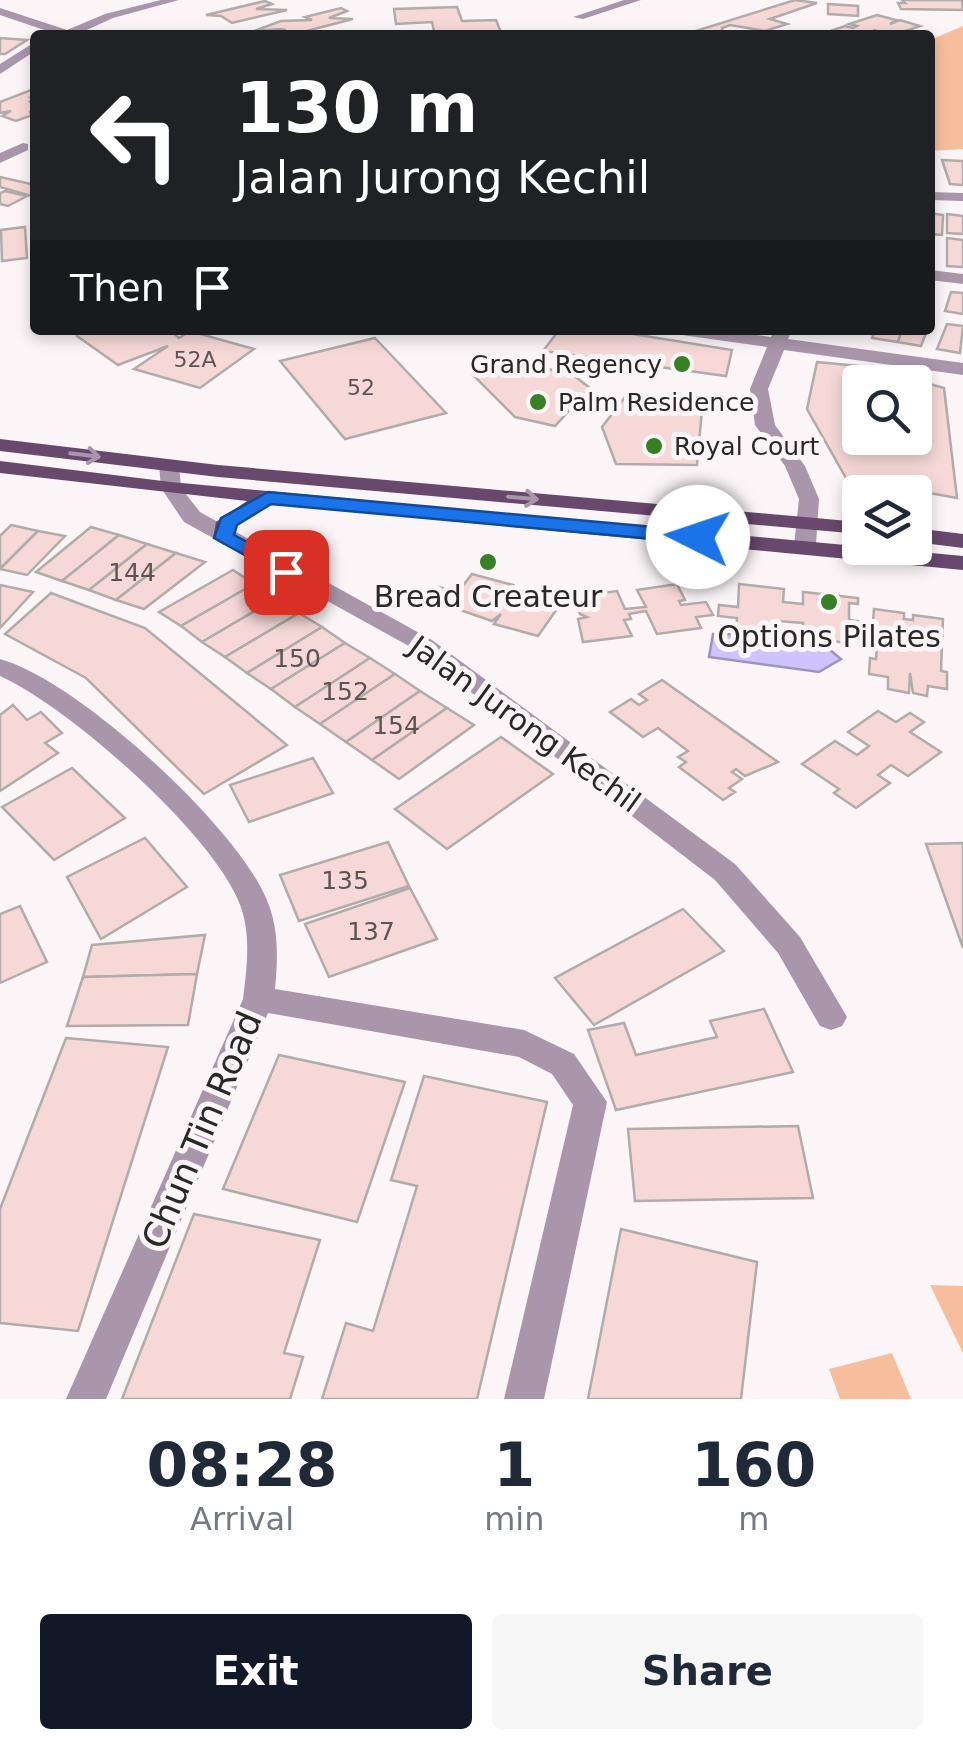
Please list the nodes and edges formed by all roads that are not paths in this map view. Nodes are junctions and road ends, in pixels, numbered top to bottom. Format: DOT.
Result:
graph roads {
  1 [pos="154,0"];
  2 [pos="174,0"];
  3 [pos="636,0"];
  4 [pos="0,11"];
  5 [pos="579,17"];
  6 [pos="50,30"];
  7 [pos="67,30"];
  8 [pos="71,30"];
  9 [pos="30,49"];
  10 [pos="30,60"];
  11 [pos="0,70"];
  12 [pos="0,79"];
  13 [pos="0,142"];
  14 [pos="0,158"];
  15 [pos="935,196"];
  16 [pos="963,198"];
  17 [pos="935,276"];
  18 [pos="963,279"];
  19 [pos="752,335"];
  20 [pos="780,337"];
  21 [pos="963,370"];
  22 [pos="0,445"];
  23 [pos="169,465"];
  24 [pos="0,467"];
  25 [pos="171,488"];
  26 [pos="268,498"];
  27 [pos="666,508"];
  28 [pos="809,521"];
  29 [pos="842,526"];
  30 [pos="662,534"];
  31 [pos="932,537"];
  32 [pos="224,538"];
  33 [pos="963,542"];
  34 [pos="805,545"];
  35 [pos="963,563"];
  36 [pos="0,668"];
  37 [pos="259,1000"];
  38 [pos="831,1017"];
  39 [pos="86,1399"];
  40 [pos="524,1399"];
  1 -- 7 [label="street"];
  2 -- 8 [label="street"];
  3 -- 5 [label="street"];
  4 -- 6 [label="street"];
  9 -- 11 [label="street"];
  10 -- 12 [label="street"];
  13 -- 14 [label="street"];
  15 -- 16 [label="street"];
  17 -- 18 [label="street"];
  19 -- 20 [label="street"];
  20 -- 21 [label="street"];
  20 -- 28 [label="street"];
  22 -- 23 [label="main road, one-way"];
  23 -- 25 [label="street"];
  23 -- 27 [label="main road, one-way"];
  24 -- 25 [label="main road"];
  25 -- 26 [label="main road"];
  25 -- 32 [label="street, Jalan Jurong Kechil"];
  26 -- 30 [label="main road"];
  26 -- 32 [label="main road"];
  27 -- 28 [label="main road"];
  27 -- 30 [label="main road"];
  28 -- 29 [label="main road"];
  28 -- 34 [label="street"];
  30 -- 34 [label="main road"];
  31 -- 33 [label="main road"];
  32 -- 38 [label="street, Jalan Jurong Kechil"];
  34 -- 35 [label="main road"];
  36 -- 37 [label="street, Chun Tin Road"];
  37 -- 39 [label="street, Chun Tin Road"];
  37 -- 40 [label="street"];
}
